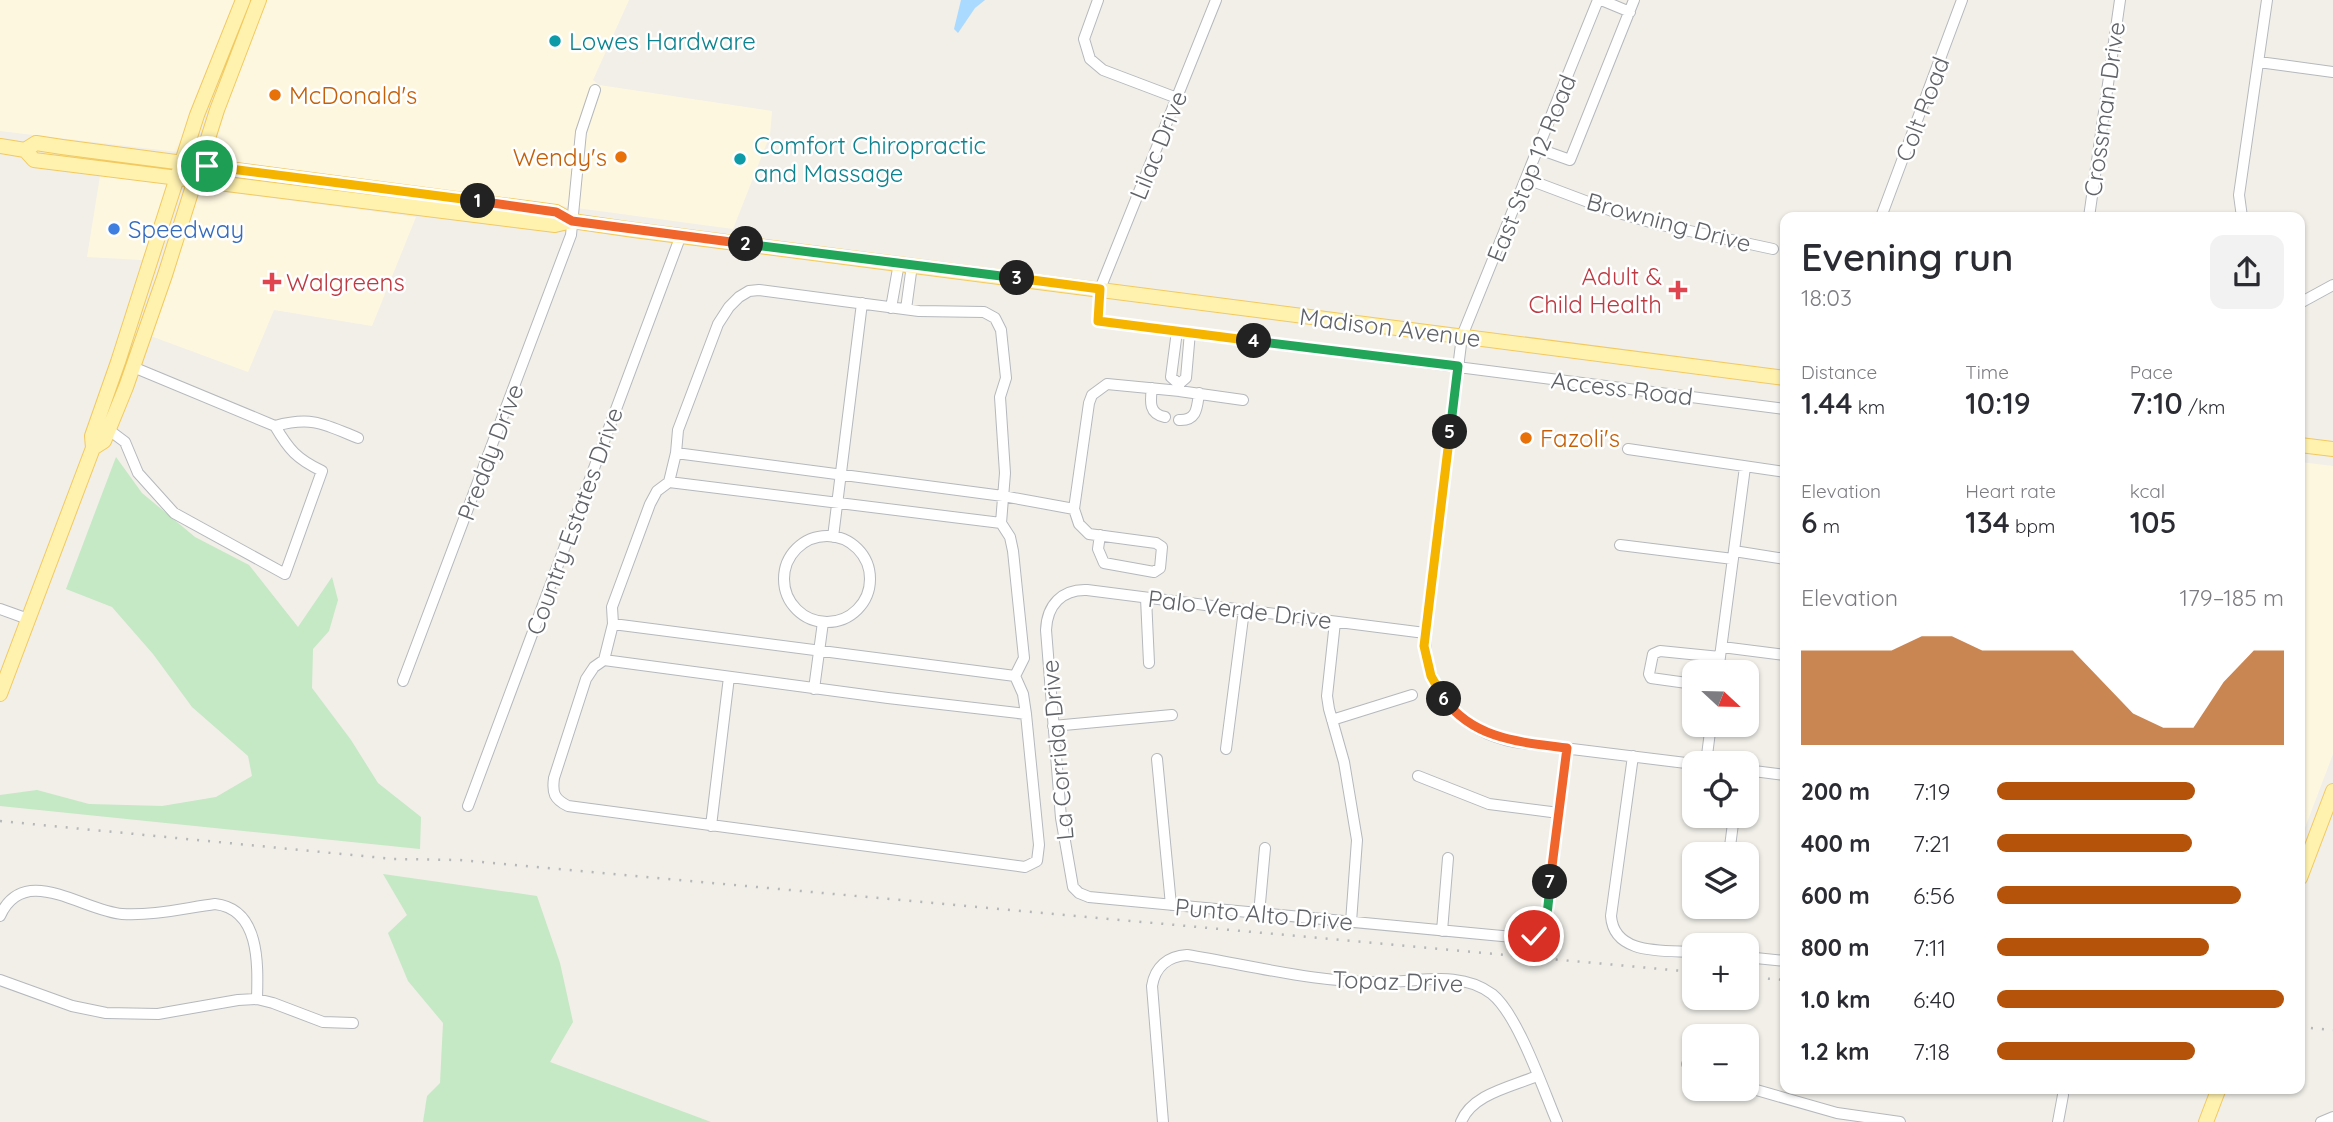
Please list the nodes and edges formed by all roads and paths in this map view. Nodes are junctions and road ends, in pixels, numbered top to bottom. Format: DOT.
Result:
graph roads {
  1 [pos="243,0"];
  2 [pos="250,0"];
  3 [pos="259,0"];
  4 [pos="1098,0"];
  5 [pos="1216,0"];
  6 [pos="1599,0"];
  7 [pos="1634,0"];
  8 [pos="1962,0"];
  9 [pos="2120,0"];
  10 [pos="2267,0"];
  11 [pos="1630,12"];
  12 [pos="243,40"];
  13 [pos="2259,62"];
  14 [pos="2333,72"];
  15 [pos="595,90"];
  16 [pos="1177,98"];
  17 [pos="0,146"];
  18 [pos="1539,149"];
  19 [pos="25,150"];
  20 [pos="183,162"];
  21 [pos="199,165"];
  22 [pos="178,178"];
  23 [pos="1527,179"];
  24 [pos="195,180"];
  25 [pos="1883,212"];
  26 [pos="2090,212"];
  27 [pos="2241,212"];
  28 [pos="572,221"];
  29 [pos="681,235"];
  30 [pos="1773,249"];
  31 [pos="905,264"];
  32 [pos="2333,285"];
  33 [pos="1100,289"];
  34 [pos="2305,300"];
  35 [pos="862,303"];
  36 [pos="891,308"];
  37 [pos="906,309"];
  38 [pos="1177,331"];
  39 [pos="1191,332"];
  40 [pos="1462,336"];
  41 [pos="1458,366"];
  42 [pos="133,367"];
  43 [pos="1780,377"];
  44 [pos="1180,387"];
  45 [pos="1152,388"];
  46 [pos="1199,394"];
  47 [pos="1243,400"];
  48 [pos="1780,408"];
  49 [pos="1166,417"];
  50 [pos="1179,420"];
  51 [pos="275,426"];
  52 [pos="109,430"];
  53 [pos="358,438"];
  54 [pos="2305,446"];
  55 [pos="93,448"];
  56 [pos="1628,449"];
  57 [pos="2333,449"];
  58 [pos="676,453"];
  59 [pos="1745,467"];
  60 [pos="1780,471"];
  61 [pos="841,474"];
  62 [pos="669,482"];
  63 [pos="1003,496"];
  64 [pos="837,504"];
  65 [pos="1074,509"];
  66 [pos="1001,523"];
  67 [pos="1100,536"];
  68 [pos="833,537"];
  69 [pos="1620,545"];
  70 [pos="1733,555"];
  71 [pos="1780,559"];
  72 [pos="1146,597"];
  73 [pos="1057,600"];
  74 [pos="0,608"];
  75 [pos="1244,610"];
  76 [pos="28,619"];
  77 [pos="823,622"];
  78 [pos="1335,622"];
  79 [pos="613,624"];
  80 [pos="1425,633"];
  81 [pos="818,652"];
  82 [pos="1721,652"];
  83 [pos="1780,655"];
  84 [pos="604,660"];
  85 [pos="1720,660"];
  86 [pos="1149,663"];
  87 [pos="1014,676"];
  88 [pos="729,677"];
  89 [pos="403,681"];
  90 [pos="1682,682"];
  91 [pos="814,689"];
  92 [pos="0,694"];
  93 [pos="1412,695"];
  94 [pos="1026,714"];
  95 [pos="1172,715"];
  96 [pos="1332,720"];
  97 [pos="1053,726"];
  98 [pos="1567,748"];
  99 [pos="1226,749"];
  100 [pos="1633,756"];
  101 [pos="1157,760"];
  102 [pos="1682,762"];
  103 [pos="1759,772"];
  104 [pos="1780,774"];
  105 [pos="1418,776"];
  106 [pos="2333,791"];
  107 [pos="468,806"];
  108 [pos="1559,813"];
  109 [pos="711,826"];
  110 [pos="1265,848"];
  111 [pos="1448,858"];
  112 [pos="2305,862"];
  113 [pos="1086,896"];
  114 [pos="1171,905"];
  115 [pos="1259,914"];
  116 [pos="0,916"];
  117 [pos="1351,922"];
  118 [pos="1442,931"];
  119 [pos="1682,951"];
  120 [pos="1759,958"];
  121 [pos="1780,960"];
  122 [pos="0,980"];
  123 [pos="257,999"];
  124 [pos="353,1023"];
  125 [pos="1537,1076"];
  126 [pos="1759,1091"];
  127 [pos="2063,1094"];
  128 [pos="2217,1094"];
  129 [pos="2333,1117"];
  130 [pos="1163,1122"];
  131 [pos="1461,1122"];
  132 [pos="1557,1122"];
  133 [pos="1900,1122"];
  134 [pos="2058,1122"];
  135 [pos="2206,1122"];
  136 [pos="2321,1122"];
  1 -- 20 [label="main road"];
  2 -- 12 [label="main road"];
  3 -- 12 [label="main road"];
  4 -- 16 [label="street"];
  5 -- 16 [label="street, Lilac Drive"];
  6 -- 11 [label="street"];
  6 -- 18 [label="street, East Stop 12 Road"];
  7 -- 11 [label="street"];
  8 -- 25 [label="street, Colt Road"];
  9 -- 26 [label="street, Crossman Drive"];
  10 -- 13 [label="street"];
  11 -- 18 [label="street"];
  12 -- 21 [label="main road"];
  13 -- 14 [label="street"];
  13 -- 27 [label="street"];
  15 -- 28 [label="street, Preddy Drive"];
  16 -- 33 [label="street, Lilac Drive"];
  17 -- 19 [label="main road, Madison Avenue"];
  18 -- 23 [label="street, East Stop 12 Road"];
  19 -- 20 [label="main road, Madison Avenue"];
  19 -- 22 [label="main road, Madison Avenue"];
  20 -- 21 [label="main road, Madison Avenue"];
  20 -- 22 [label="main road"];
  21 -- 24 [label="main road"];
  21 -- 28 [label="main road, Madison Avenue"];
  22 -- 24 [label="main road, Madison Avenue"];
  22 -- 55 [label="main road"];
  23 -- 30 [label="street, Browning Drive"];
  23 -- 40 [label="street, East Stop 12 Road"];
  24 -- 28 [label="main road, Madison Avenue"];
  24 -- 42 [label="main road"];
  28 -- 29 [label="main road, Madison Avenue"];
  28 -- 89 [label="street, Preddy Drive"];
  29 -- 31 [label="main road, Madison Avenue"];
  29 -- 107 [label="street, Country Estates Drive"];
  31 -- 33 [label="main road, Madison Avenue"];
  31 -- 36 [label="street"];
  31 -- 37 [label="street"];
  32 -- 34 [label="street"];
  33 -- 38 [label="street, Access Road"];
  33 -- 40 [label="main road, Madison Avenue"];
  35 -- 36 [label="street"];
  35 -- 58 [label="street"];
  35 -- 61 [label="street"];
  36 -- 37 [label="street"];
  37 -- 63 [label="street"];
  38 -- 39 [label="street, Access Road"];
  38 -- 44 [label="street"];
  39 -- 41 [label="street, Access Road"];
  39 -- 44 [label="street"];
  40 -- 41 [label="street, East Stop 12 Road"];
  40 -- 43 [label="main road, Madison Avenue"];
  41 -- 48 [label="street, Access Road"];
  41 -- 80 [label="street, East Stop 12 Road"];
  42 -- 51 [label="street"];
  42 -- 52 [label="main road"];
  44 -- 45 [label="street"];
  44 -- 46 [label="street"];
  45 -- 49 [label="street"];
  45 -- 65 [label="street"];
  46 -- 47 [label="street"];
  46 -- 50 [label="street"];
  51 -- 52 [label="street"];
  51 -- 53 [label="street"];
  52 -- 55 [label="main road"];
  54 -- 57 [label="main road"];
  55 -- 76 [label="main road"];
  56 -- 59 [label="street"];
  58 -- 61 [label="street"];
  58 -- 62 [label="street"];
  59 -- 60 [label="street"];
  59 -- 70 [label="street"];
  61 -- 63 [label="street"];
  61 -- 64 [label="street"];
  62 -- 64 [label="street"];
  62 -- 79 [label="street"];
  63 -- 65 [label="street"];
  63 -- 66 [label="street"];
  64 -- 66 [label="street"];
  64 -- 68 [label="street"];
  65 -- 67 [label="street"];
  66 -- 87 [label="street"];
  67 -- 67 [label="street"];
  68 -- 77 [label="street"];
  68 -- 77 [label="street"];
  69 -- 70 [label="street"];
  70 -- 71 [label="street"];
  70 -- 82 [label="street"];
  72 -- 73 [label="street, Palo Verde Drive"];
  72 -- 75 [label="street, Palo Verde Drive"];
  72 -- 86 [label="street"];
  73 -- 97 [label="street, La Corrida Drive"];
  74 -- 76 [label="street"];
  75 -- 78 [label="street, Palo Verde Drive"];
  75 -- 99 [label="street"];
  76 -- 92 [label="main road"];
  77 -- 81 [label="street"];
  78 -- 80 [label="street, Palo Verde Drive"];
  78 -- 96 [label="street"];
  79 -- 81 [label="street"];
  79 -- 84 [label="street"];
  80 -- 98 [label="street, East Stop 12 Road"];
  81 -- 87 [label="street"];
  81 -- 91 [label="street"];
  82 -- 83 [label="street"];
  82 -- 85 [label="street"];
  82 -- 90 [label="street"];
  84 -- 88 [label="street"];
  84 -- 109 [label="street"];
  87 -- 94 [label="street"];
  88 -- 91 [label="street"];
  88 -- 109 [label="street"];
  91 -- 94 [label="street"];
  93 -- 96 [label="street"];
  94 -- 109 [label="street"];
  95 -- 97 [label="street"];
  96 -- 117 [label="street"];
  97 -- 113 [label="street, La Corrida Drive"];
  98 -- 100 [label="street, East Stop 12 Road"];
  98 -- 108 [label="street"];
  100 -- 102 [label="street, East Stop 12 Road"];
  100 -- 119 [label="street"];
  101 -- 114 [label="street"];
  103 -- 104 [label="street"];
  105 -- 108 [label="street"];
  106 -- 112 [label="main road"];
  108 -- 118 [label="street, Punto Alto Drive"];
  110 -- 115 [label="street"];
  111 -- 118 [label="street"];
  113 -- 114 [label="street, Punto Alto Drive"];
  114 -- 115 [label="street, Punto Alto Drive"];
  115 -- 117 [label="street, Punto Alto Drive"];
  116 -- 123 [label="street"];
  117 -- 118 [label="street, Punto Alto Drive"];
  120 -- 121 [label="street"];
  122 -- 123 [label="street"];
  123 -- 124 [label="street"];
  125 -- 130 [label="street, Topaz Drive"];
  125 -- 131 [label="street"];
  125 -- 132 [label="street, Topaz Drive"];
  126 -- 133 [label="street"];
  127 -- 134 [label="street"];
  128 -- 135 [label="main road"];
  129 -- 136 [label="street"];
}
